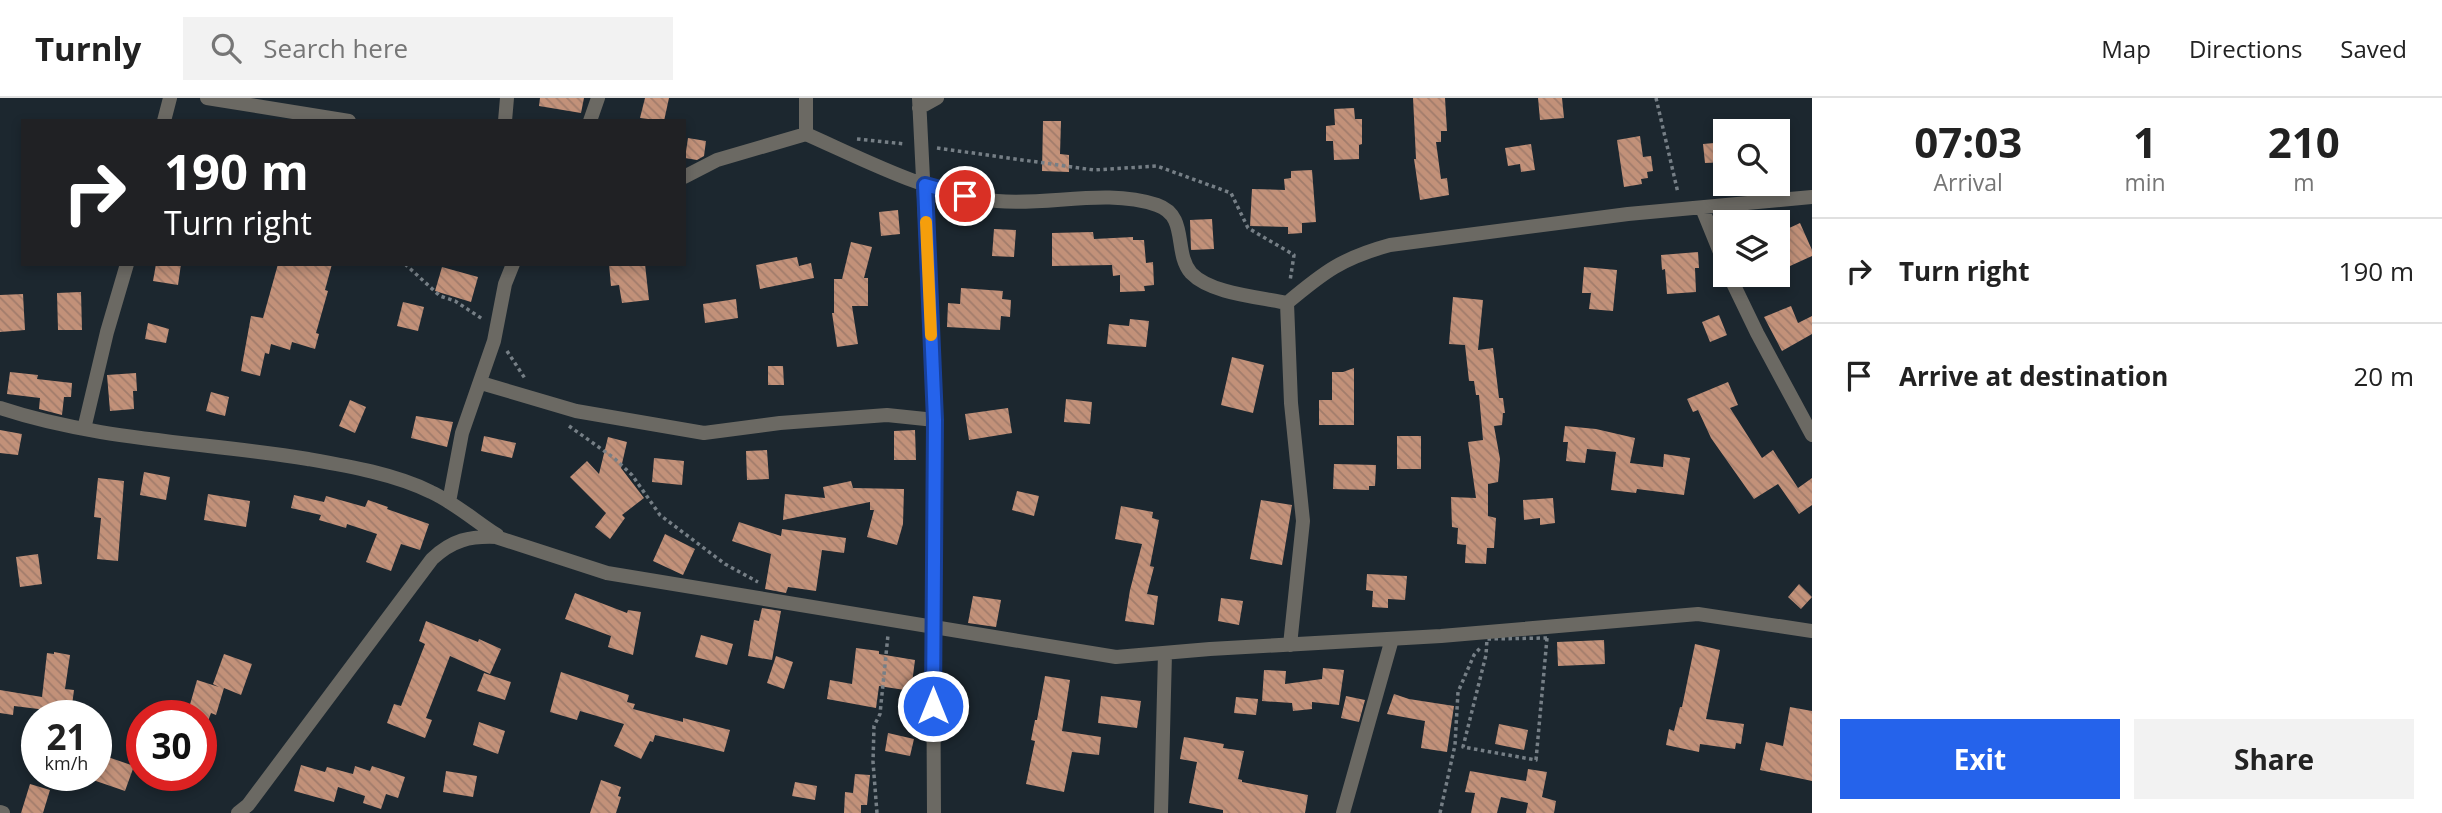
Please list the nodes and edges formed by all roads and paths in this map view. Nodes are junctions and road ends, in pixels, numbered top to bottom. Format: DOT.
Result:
graph roads {
  1 [pos="170,98"];
  2 [pos="207,98"];
  3 [pos="508,98"];
  4 [pos="598,98"];
  5 [pos="806,98"];
  6 [pos="937,98"];
  7 [pos="1656,98"];
  8 [pos="919,103"];
  9 [pos="165,119"];
  10 [pos="337,119"];
  11 [pos="505,119"];
  12 [pos="591,119"];
  13 [pos="806,134"];
  14 [pos="856,139"];
  15 [pos="919,145"];
  16 [pos="686,176"];
  17 [pos="925,185"];
  18 [pos="1812,197"];
  19 [pos="1703,208"];
  20 [pos="1682,209"];
  21 [pos="1713,234"];
  22 [pos="126,266"];
  23 [pos="407,266"];
  24 [pos="512,266"];
  25 [pos="1734,287"];
  26 [pos="1287,303"];
  27 [pos="496,332"];
  28 [pos="481,383"];
  29 [pos="541,401"];
  30 [pos="0,408"];
  31 [pos="561,420"];
  32 [pos="935,420"];
  33 [pos="84,429"];
  34 [pos="1812,435"];
  35 [pos="449,502"];
  36 [pos="503,539"];
  37 [pos="772,600"];
  38 [pos="890,620"];
  39 [pos="933,627"];
  40 [pos="1812,631"];
  41 [pos="1490,636"];
  42 [pos="1392,639"];
  43 [pos="1290,645"];
  44 [pos="1165,653"];
  45 [pos="238,813"];
  46 [pos="877,813"];
  47 [pos="934,813"];
  48 [pos="1161,813"];
  49 [pos="1343,813"];
  50 [pos="1440,813"];
  1 -- 9 [label="street"];
  2 -- 10 [label="street"];
  3 -- 11 [label="street"];
  4 -- 12 [label="street"];
  5 -- 13 [label="street"];
  6 -- 8 [label="street"];
  7 -- 20 [label="path"];
  8 -- 15 [label="street"];
  13 -- 16 [label="street"];
  13 -- 17 [label="street"];
  14 -- 15 [label="path"];
  15 -- 17 [label="street"];
  15 -- 26 [label="path"];
  17 -- 26 [label="street"];
  17 -- 32 [label="street"];
  18 -- 19 [label="street"];
  19 -- 20 [label="street"];
  19 -- 21 [label="street"];
  20 -- 26 [label="street"];
  22 -- 33 [label="street"];
  23 -- 27 [label="path"];
  24 -- 27 [label="street"];
  25 -- 34 [label="street"];
  26 -- 43 [label="street"];
  27 -- 28 [label="street"];
  27 -- 29 [label="path"];
  28 -- 29 [label="street"];
  28 -- 35 [label="street"];
  29 -- 32 [label="street"];
  30 -- 33 [label="street"];
  31 -- 37 [label="path"];
  32 -- 39 [label="street"];
  33 -- 35 [label="street"];
  35 -- 36 [label="street"];
  36 -- 37 [label="street"];
  36 -- 45 [label="street"];
  37 -- 38 [label="street"];
  38 -- 39 [label="street"];
  38 -- 46 [label="path"];
  39 -- 44 [label="street"];
  39 -- 47 [label="street"];
  40 -- 41 [label="street"];
  41 -- 41 [label="path"];
  41 -- 42 [label="street"];
  41 -- 50 [label="path"];
  42 -- 43 [label="street"];
  42 -- 49 [label="street"];
  43 -- 44 [label="street"];
  44 -- 48 [label="street"];
}
